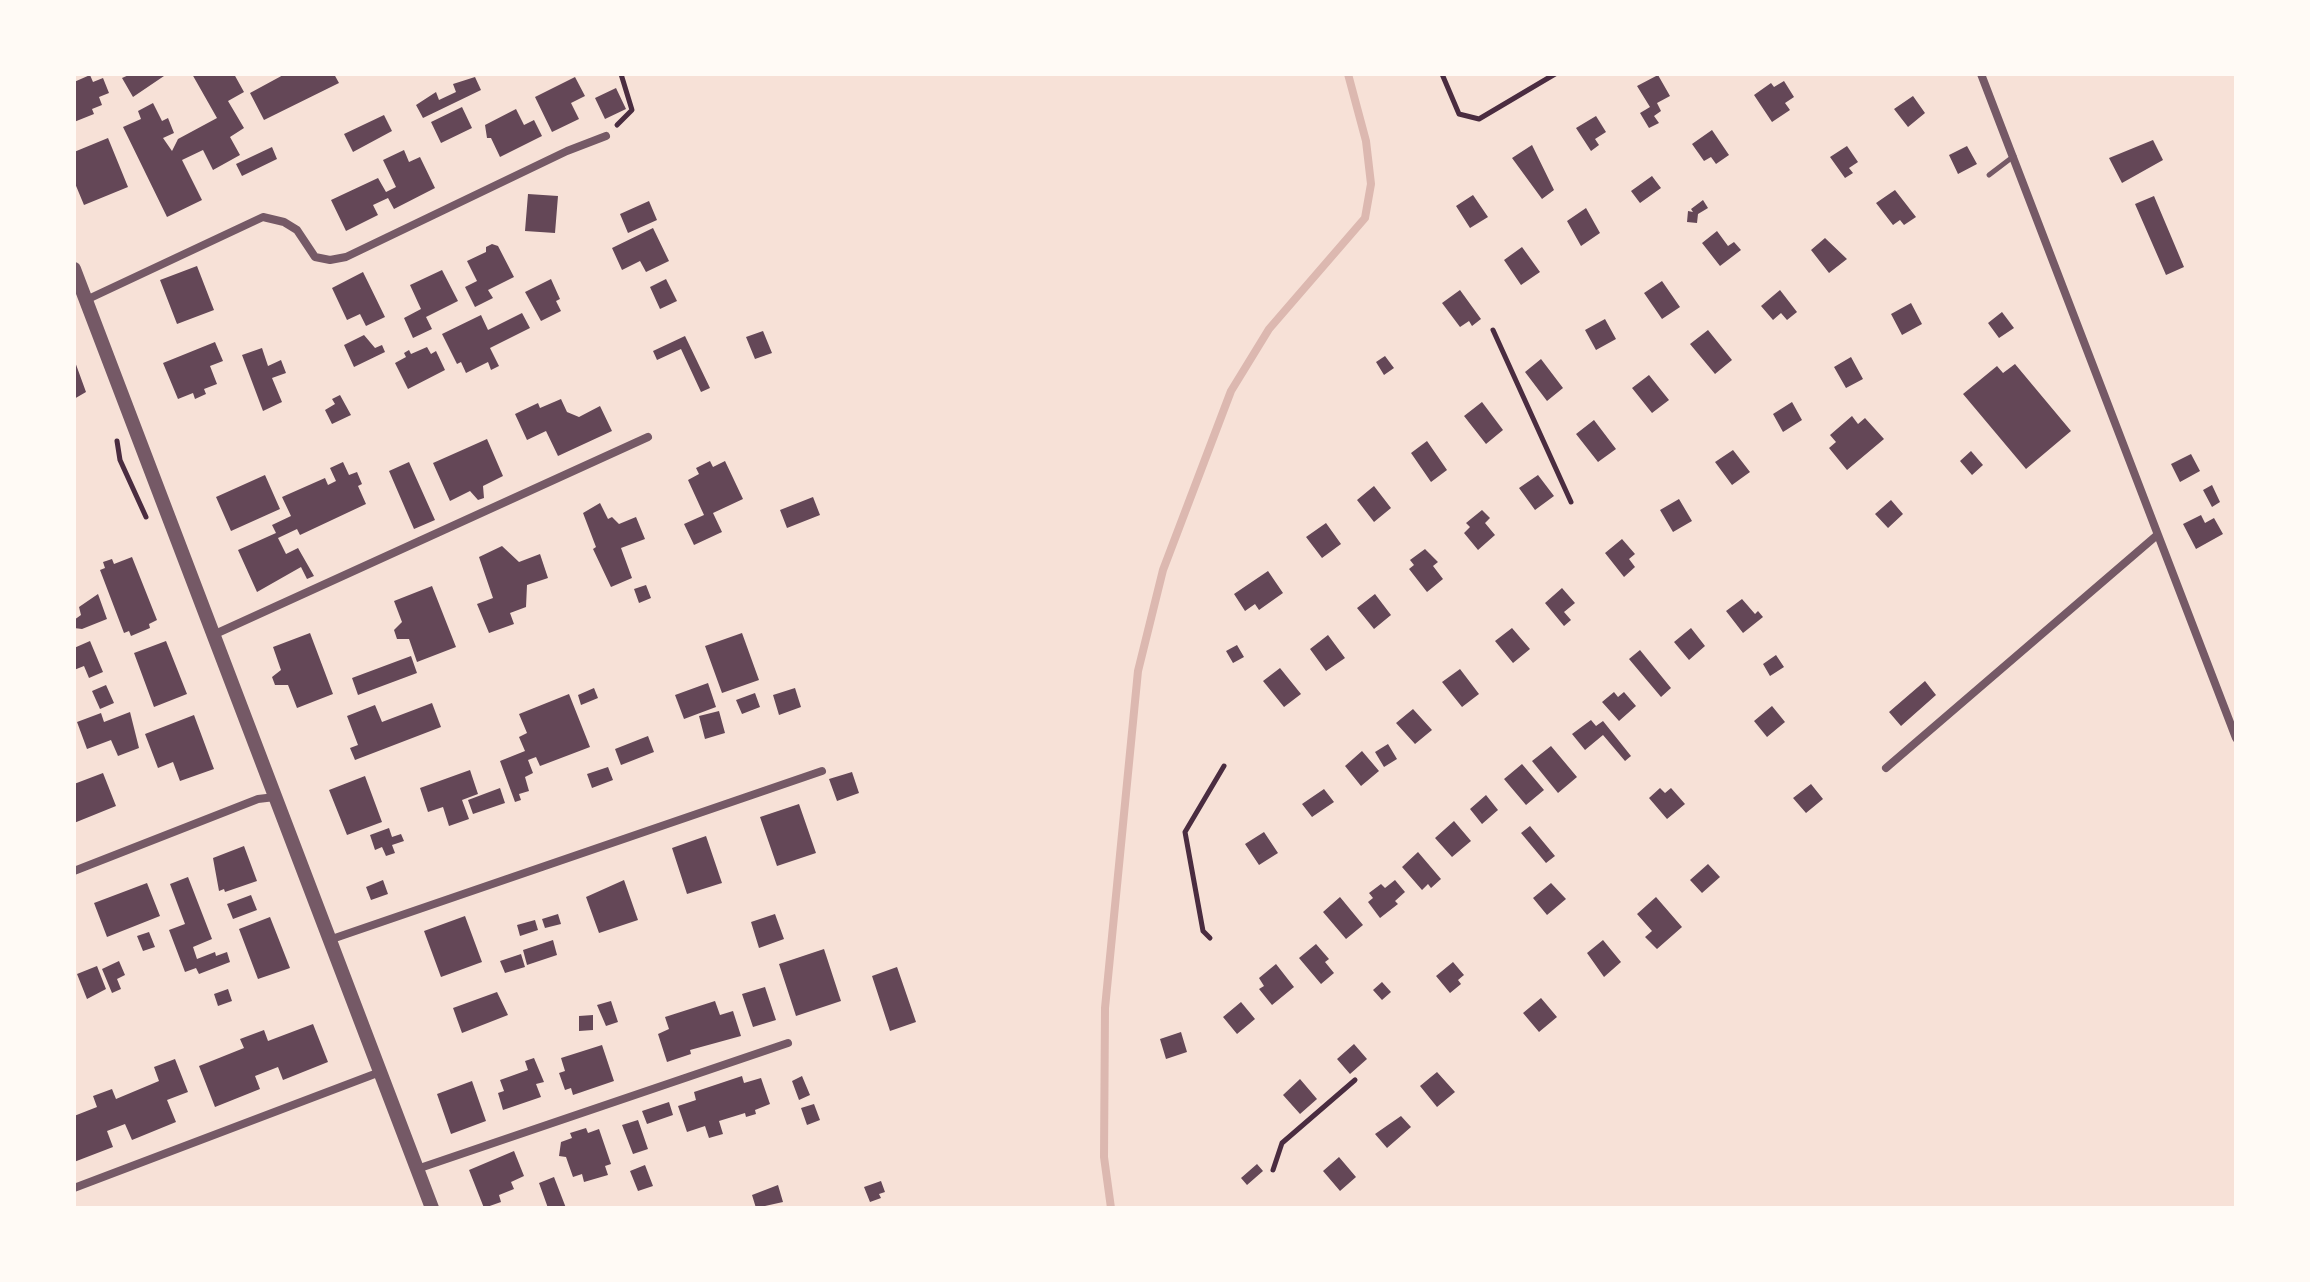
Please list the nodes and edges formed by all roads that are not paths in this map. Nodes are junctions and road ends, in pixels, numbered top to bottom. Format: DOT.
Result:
graph roads {
  1 [pos="1981,74"];
  2 [pos="606,136"];
  3 [pos="2014,156"];
  4 [pos="1989,175"];
  5 [pos="74,269"];
  6 [pos="86,300"];
  7 [pos="648,437"];
  8 [pos="2156,536"];
  9 [pos="213,635"];
  10 [pos="2236,738"];
  11 [pos="1886,768"];
  12 [pos="822,771"];
  13 [pos="275,797"];
  14 [pos="74,871"];
  15 [pos="329,940"];
  16 [pos="788,1043"];
  17 [pos="380,1072"];
  18 [pos="417,1169"];
  19 [pos="74,1188"];
  20 [pos="432,1208"];
  1 -- 3 [label="street"];
  2 -- 6 [label="street"];
  3 -- 4 [label="lane"];
  3 -- 8 [label="street"];
  5 -- 6 [label="street"];
  6 -- 9 [label="street"];
  7 -- 9 [label="street"];
  8 -- 10 [label="street"];
  8 -- 11 [label="street"];
  9 -- 13 [label="street"];
  12 -- 15 [label="street"];
  13 -- 14 [label="street"];
  13 -- 15 [label="street"];
  15 -- 17 [label="street"];
  16 -- 18 [label="street"];
  17 -- 18 [label="street"];
  17 -- 19 [label="street"];
  18 -- 20 [label="street"];
}
